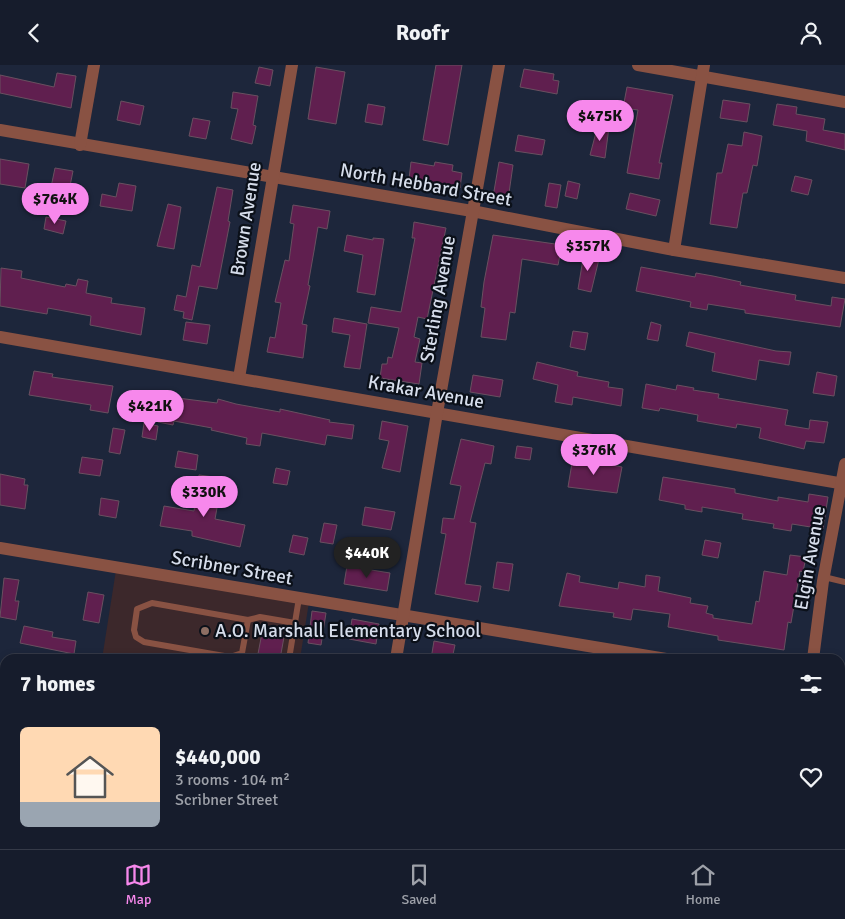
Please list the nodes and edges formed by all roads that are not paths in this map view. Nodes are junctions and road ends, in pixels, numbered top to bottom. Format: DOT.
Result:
graph roads {
  1 [pos="94,65"];
  2 [pos="292,65"];
  3 [pos="499,65"];
  4 [pos="638,65"];
  5 [pos="703,71"];
  6 [pos="845,102"];
  7 [pos="0,130"];
  8 [pos="80,145"];
  9 [pos="272,178"];
  10 [pos="472,211"];
  11 [pos="674,250"];
  12 [pos="845,278"];
  13 [pos="0,337"];
  14 [pos="239,379"];
  15 [pos="437,413"];
  16 [pos="845,465"];
  17 [pos="843,483"];
  18 [pos="0,547"];
  19 [pos="824,577"];
  20 [pos="845,582"];
  21 [pos="300,598"];
  22 [pos="404,616"];
  23 [pos="248,620"];
  24 [pos="295,623"];
  25 [pos="213,654"];
  26 [pos="239,654"];
  27 [pos="290,654"];
  28 [pos="397,654"];
  29 [pos="636,654"];
  30 [pos="814,654"];
  1 -- 8 [label="street"];
  2 -- 9 [label="street, Brown Avenue"];
  3 -- 10 [label="street, Sterling Avenue"];
  4 -- 5 [label="street"];
  5 -- 6 [label="street"];
  5 -- 11 [label="street"];
  7 -- 8 [label="street, North Hebbard Street"];
  8 -- 9 [label="street, North Hebbard Street"];
  9 -- 10 [label="street, North Hebbard Street"];
  9 -- 14 [label="street, Brown Avenue"];
  10 -- 11 [label="street, North Hebbard Street"];
  10 -- 15 [label="street, Sterling Avenue"];
  11 -- 12 [label="street, North Hebbard Street"];
  13 -- 14 [label="street, Krakar Avenue"];
  14 -- 15 [label="street, Krakar Avenue"];
  15 -- 17 [label="street, Krakar Avenue"];
  15 -- 22 [label="street, Sterling Avenue"];
  16 -- 17 [label="street, Elgin Avenue"];
  17 -- 19 [label="street, Elgin Avenue"];
  18 -- 21 [label="street, Scribner Street"];
  19 -- 20 [label="lane"];
  19 -- 30 [label="street, Elgin Avenue"];
  21 -- 22 [label="street, Scribner Street"];
  21 -- 24 [label="lane"];
  22 -- 28 [label="street, Sterling Avenue"];
  22 -- 29 [label="street, Scribner Street"];
  23 -- 24 [label="lane"];
  23 -- 25 [label="lane"];
  23 -- 26 [label="lane"];
  24 -- 27 [label="lane"];
}
